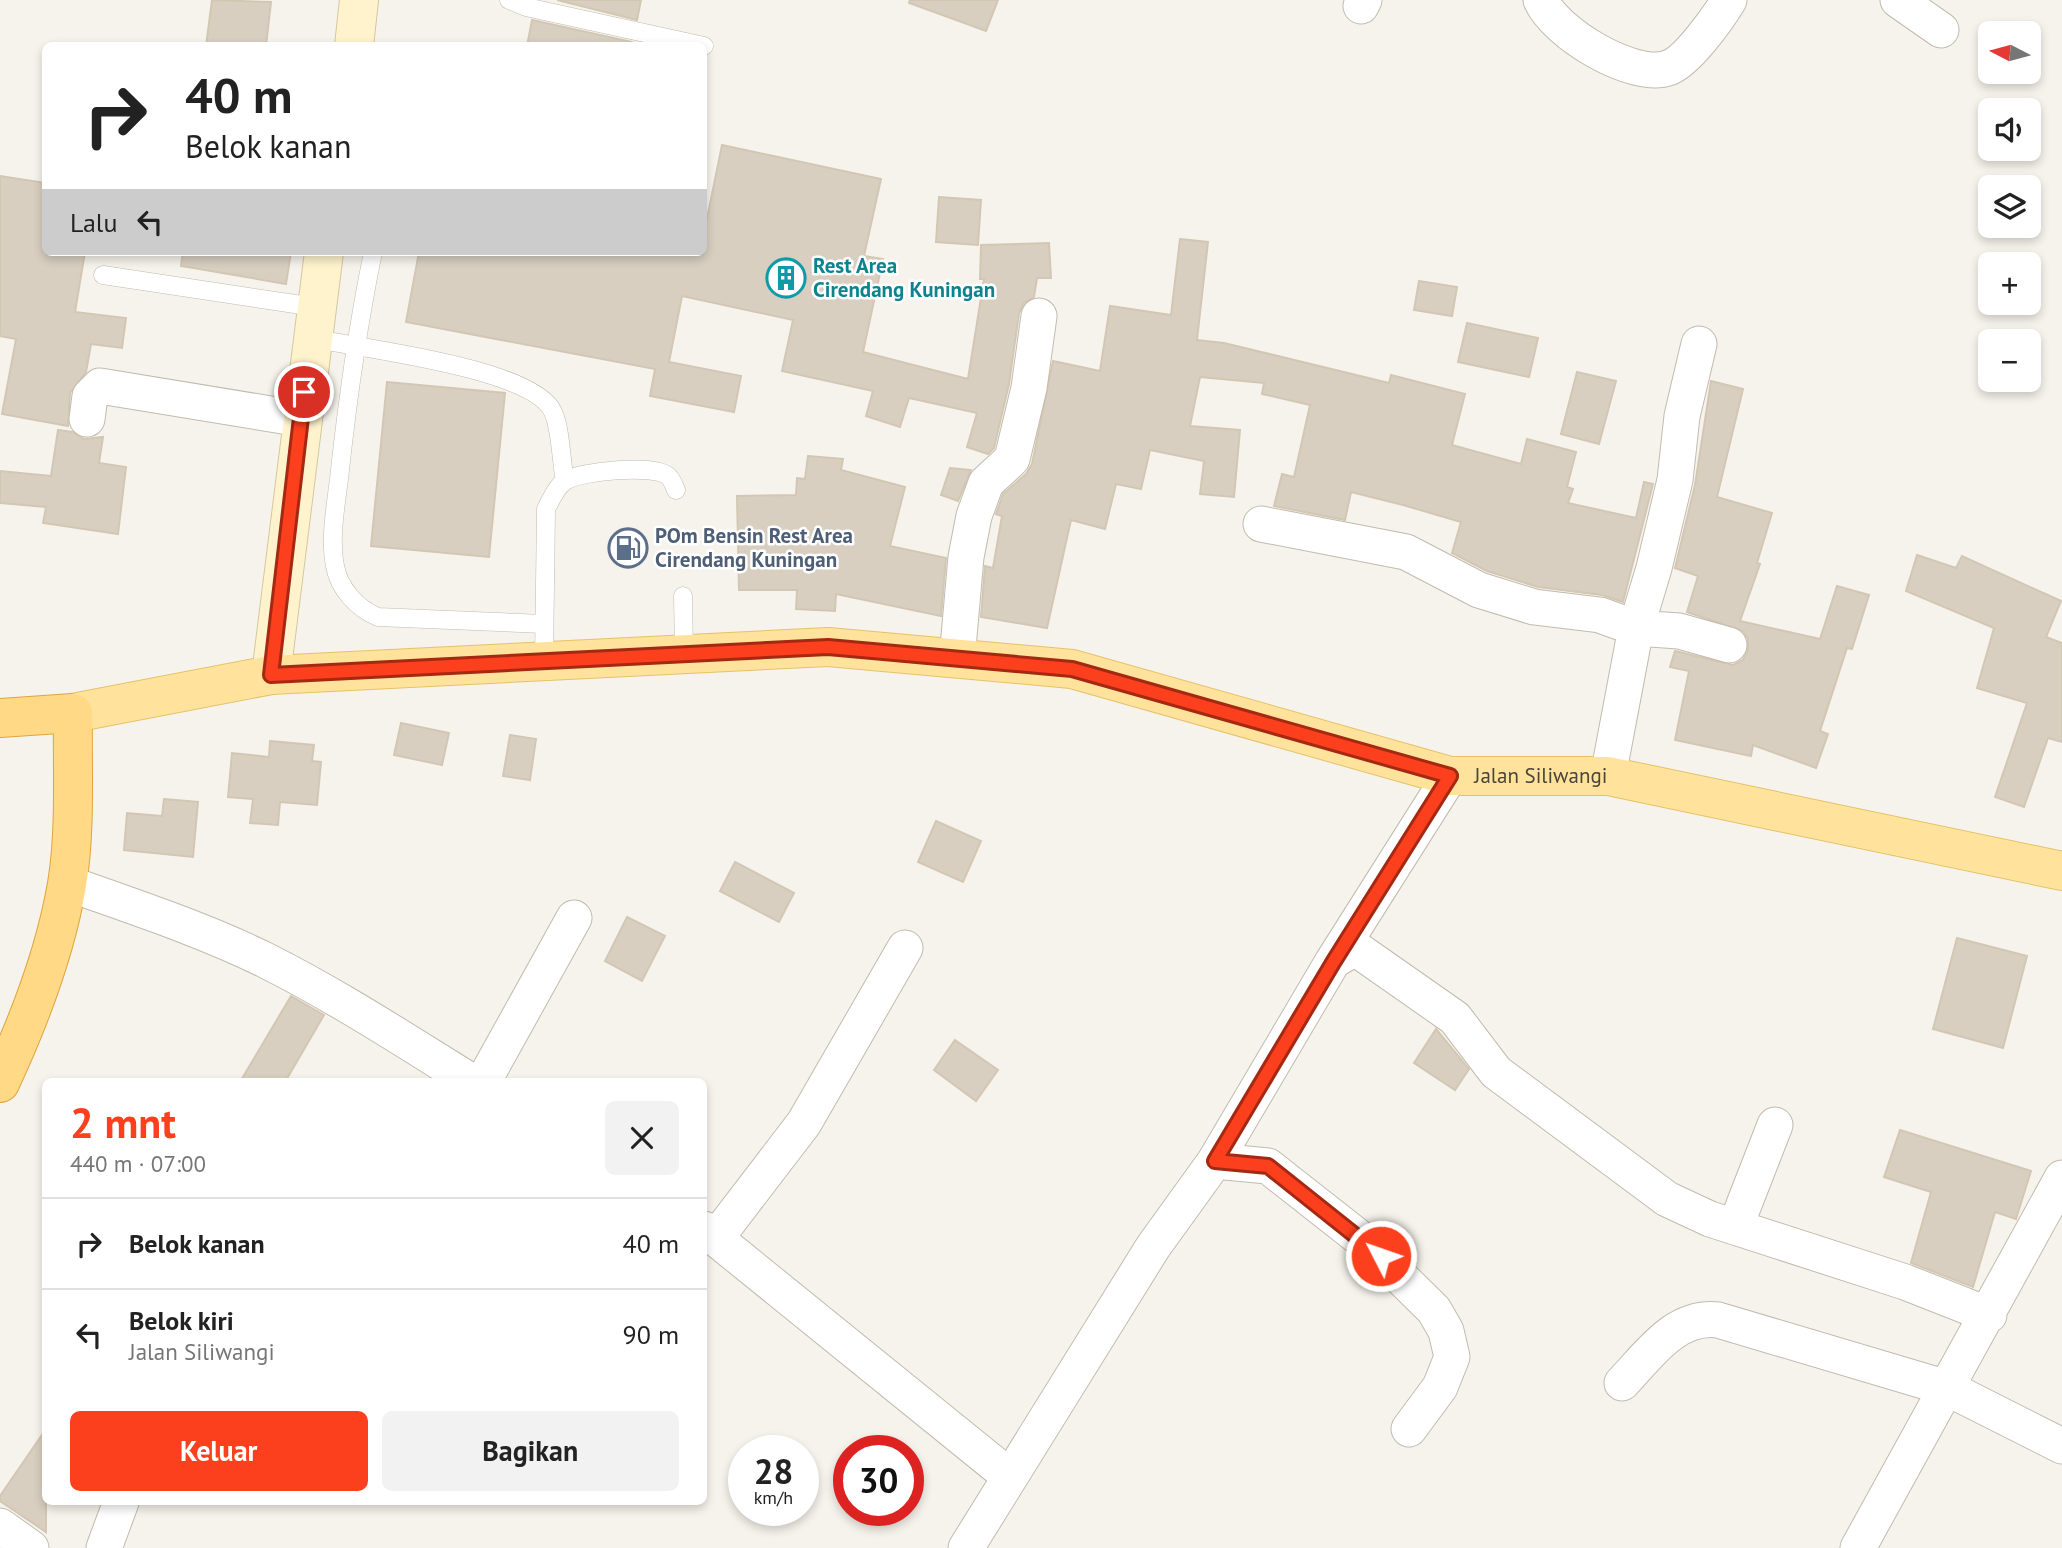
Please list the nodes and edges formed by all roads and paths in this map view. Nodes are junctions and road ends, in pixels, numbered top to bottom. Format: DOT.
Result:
graph roads {
  1 [pos="359,0"];
  2 [pos="509,0"];
  3 [pos="1541,0"];
  4 [pos="1898,0"];
  5 [pos="1725,2"];
  6 [pos="1941,30"];
  7 [pos="354,42"];
  8 [pos="686,42"];
  9 [pos="323,256"];
  10 [pos="372,256"];
  11 [pos="103,275"];
  12 [pos="1039,316"];
  13 [pos="313,323"];
  14 [pos="1699,344"];
  15 [pos="354,346"];
  16 [pos="87,419"];
  17 [pos="301,419"];
  18 [pos="565,481"];
  19 [pos="676,490"];
  20 [pos="1261,524"];
  21 [pos="683,596"];
  22 [pos="544,624"];
  23 [pos="1636,628"];
  24 [pos="1729,645"];
  25 [pos="684,654"];
  26 [pos="957,659"];
  27 [pos="544,661"];
  28 [pos="271,675"];
  29 [pos="73,712"];
  30 [pos="0,719"];
  31 [pos="1450,776"];
  32 [pos="1608,776"];
  33 [pos="2062,871"];
  34 [pos="67,883"];
  35 [pos="574,918"];
  36 [pos="905,948"];
  37 [pos="1334,961"];
  38 [pos="466,1078"];
  39 [pos="485,1078"];
  40 [pos="0,1083"];
  41 [pos="1775,1125"];
  42 [pos="1215,1161"];
  43 [pos="2062,1178"];
  44 [pos="1736,1225"];
  45 [pos="710,1234"];
  46 [pos="1989,1315"];
  47 [pos="1622,1384"];
  48 [pos="1947,1388"];
  49 [pos="1409,1429"];
  50 [pos="2062,1446"];
  51 [pos="1009,1476"];
  52 [pos="120,1505"];
  53 [pos="0,1526"];
  54 [pos="30,1548"];
  55 [pos="104,1548"];
  56 [pos="966,1548"];
  57 [pos="1858,1548"];
  1 -- 7 [label="main road"];
  2 -- 8 [label="lane"];
  3 -- 5 [label="street"];
  4 -- 6 [label="street"];
  9 -- 13 [label="main road"];
  10 -- 15 [label="lane"];
  11 -- 13 [label="lane"];
  12 -- 26 [label="street"];
  13 -- 15 [label="lane"];
  13 -- 17 [label="main road"];
  14 -- 23 [label="street"];
  15 -- 18 [label="lane"];
  15 -- 22 [label="lane"];
  16 -- 17 [label="street"];
  17 -- 28 [label="main road"];
  18 -- 19 [label="lane"];
  18 -- 22 [label="lane"];
  20 -- 23 [label="street"];
  21 -- 25 [label="lane"];
  22 -- 27 [label="lane"];
  23 -- 24 [label="street"];
  23 -- 32 [label="street"];
  25 -- 26 [label="main road, Jalan Siliwangi"];
  25 -- 27 [label="main road, Jalan Siliwangi"];
  26 -- 31 [label="main road, Jalan Siliwangi"];
  27 -- 28 [label="main road, Jalan Siliwangi"];
  28 -- 29 [label="main road, Jalan Siliwangi"];
  29 -- 30 [label="highway"];
  29 -- 34 [label="highway"];
  31 -- 32 [label="main road, Jalan Siliwangi"];
  31 -- 37 [label="street"];
  32 -- 33 [label="main road, Jalan Siliwangi"];
  34 -- 38 [label="street"];
  34 -- 40 [label="highway"];
  35 -- 39 [label="street"];
  36 -- 45 [label="street"];
  37 -- 42 [label="street"];
  37 -- 44 [label="street"];
  41 -- 44 [label="street"];
  42 -- 49 [label="street"];
  42 -- 51 [label="street"];
  43 -- 46 [label="street"];
  44 -- 46 [label="street"];
  45 -- 51 [label="street"];
  46 -- 48 [label="street"];
  47 -- 48 [label="street"];
  48 -- 50 [label="street"];
  48 -- 57 [label="street"];
  51 -- 56 [label="street"];
  52 -- 55 [label="street"];
  53 -- 54 [label="street"];
}
